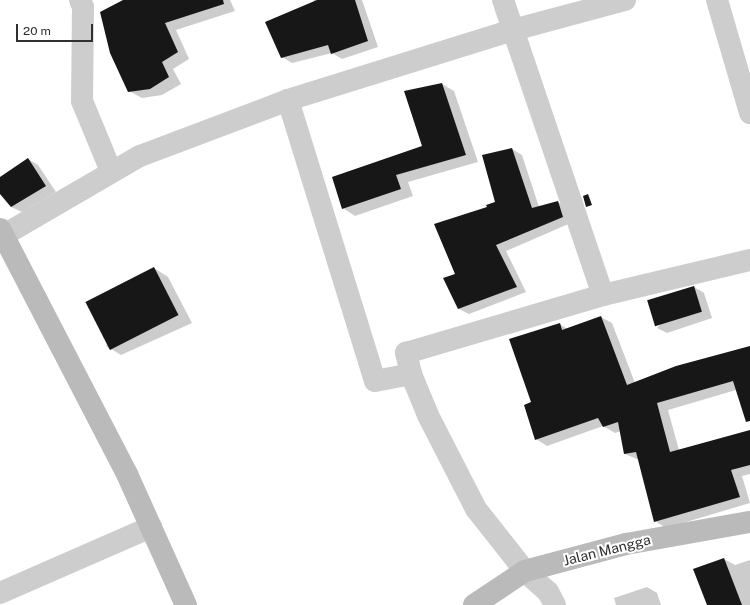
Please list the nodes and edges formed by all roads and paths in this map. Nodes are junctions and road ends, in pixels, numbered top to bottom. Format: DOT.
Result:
graph roads {
  1 [pos="80,0"];
  2 [pos="503,0"];
  3 [pos="624,0"];
  4 [pos="716,0"];
  5 [pos="513,30"];
  6 [pos="288,100"];
  7 [pos="750,113"];
  8 [pos="111,171"];
  9 [pos="2,232"];
  10 [pos="750,260"];
  11 [pos="603,295"];
  12 [pos="411,374"];
  13 [pos="750,522"];
  14 [pos="151,527"];
  15 [pos="526,571"];
  16 [pos="0,593"];
  17 [pos="186,605"];
  18 [pos="474,605"];
  19 [pos="555,605"];
  1 -- 8 [label="street"];
  2 -- 5 [label="street"];
  3 -- 5 [label="street"];
  4 -- 7 [label="street"];
  5 -- 6 [label="street"];
  5 -- 11 [label="street"];
  6 -- 8 [label="street"];
  6 -- 12 [label="street"];
  8 -- 9 [label="street"];
  9 -- 14 [label="street"];
  10 -- 11 [label="street"];
  11 -- 12 [label="street"];
  12 -- 15 [label="street"];
  13 -- 15 [label="street, Jalan Mangga"];
  14 -- 16 [label="street"];
  14 -- 17 [label="street"];
  15 -- 18 [label="street, Jalan Mangga"];
  15 -- 19 [label="street"];
}
